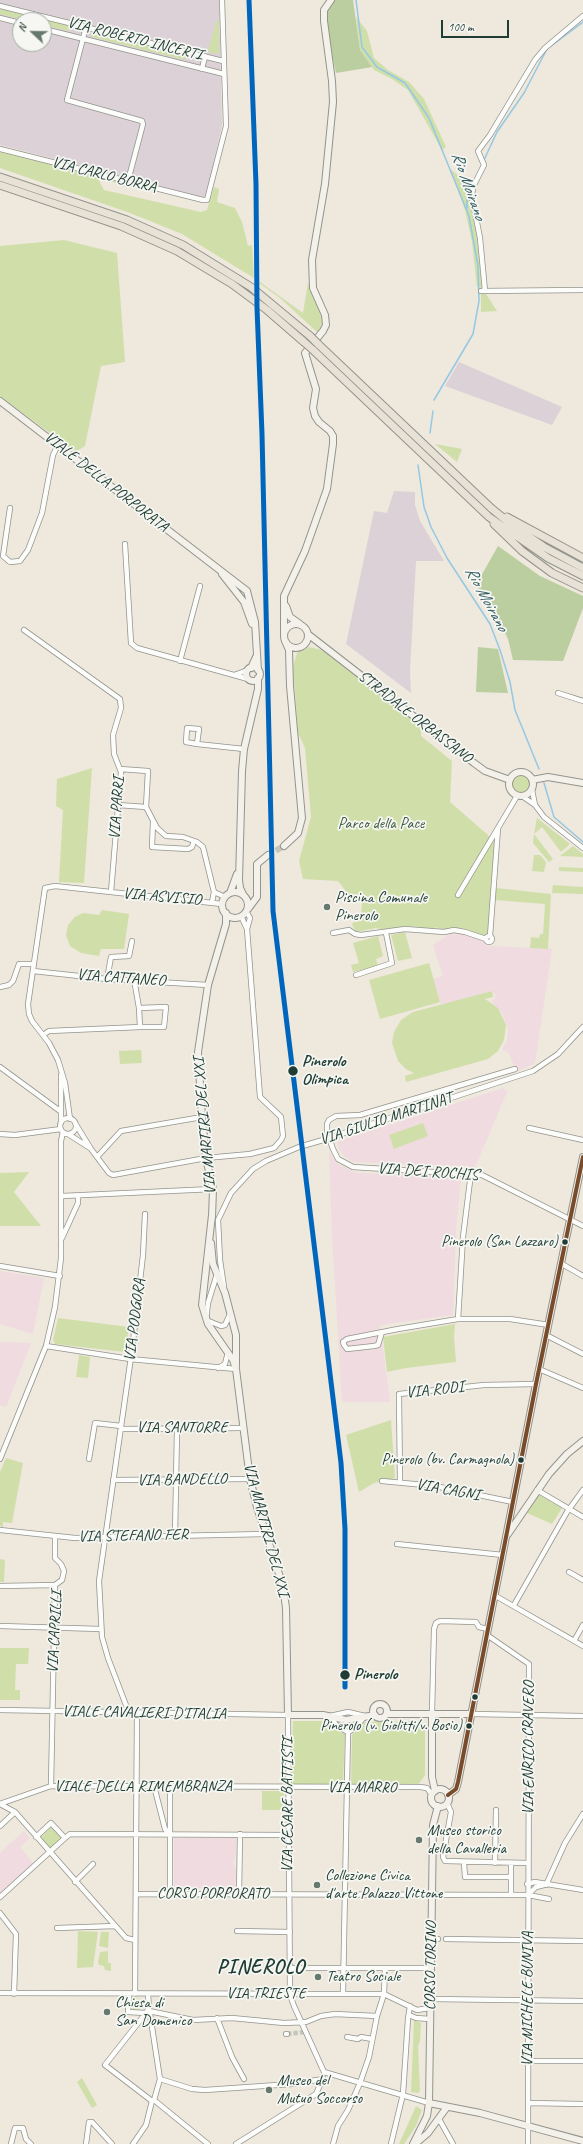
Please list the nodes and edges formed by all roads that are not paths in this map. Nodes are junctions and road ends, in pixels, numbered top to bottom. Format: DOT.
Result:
graph roads {
  1 [pos="222,0"];
  2 [pos="331,0"];
  3 [pos="0,6"];
  4 [pos="583,16"];
  5 [pos="0,18"];
  6 [pos="12,21"];
  7 [pos="86,26"];
  8 [pos="52,31"];
  9 [pos="83,38"];
  10 [pos="205,56"];
  11 [pos="223,61"];
  12 [pos="202,69"];
  13 [pos="224,74"];
  14 [pos="0,150"];
  15 [pos="0,177"];
  16 [pos="128,182"];
  17 [pos="0,185"];
  18 [pos="583,290"];
  19 [pos="315,347"];
  20 [pos="0,401"];
  21 [pos="58,445"];
  22 [pos="10,508"];
  23 [pos="491,508"];
  24 [pos="489,517"];
  25 [pos="124,544"];
  26 [pos="583,558"];
  27 [pos="583,568"];
  28 [pos="583,576"];
  29 [pos="200,586"];
  30 [pos="583,588"];
  31 [pos="284,596"];
  32 [pos="300,624"];
  33 [pos="24,630"];
  34 [pos="284,633"];
  35 [pos="309,635"];
  36 [pos="285,641"];
  37 [pos="304,646"];
  38 [pos="325,647"];
  39 [pos="180,661"];
  40 [pos="252,669"];
  41 [pos="234,675"];
  42 [pos="253,679"];
  43 [pos="290,686"];
  44 [pos="558,693"];
  45 [pos="583,701"];
  46 [pos="197,744"];
  47 [pos="244,749"];
  48 [pos="120,768"];
  49 [pos="510,780"];
  50 [pos="532,780"];
  51 [pos="583,783"];
  52 [pos="532,790"];
  53 [pos="520,796"];
  54 [pos="118,805"];
  55 [pos="535,805"];
  56 [pos="146,807"];
  57 [pos="153,822"];
  58 [pos="498,827"];
  59 [pos="194,841"];
  60 [pos="284,846"];
  61 [pos="583,848"];
  62 [pos="268,855"];
  63 [pos="239,869"];
  64 [pos="258,890"];
  65 [pos="111,892"];
  66 [pos="214,892"];
  67 [pos="227,895"];
  68 [pos="458,895"];
  69 [pos="245,896"];
  70 [pos="212,902"];
  71 [pos="222,904"];
  72 [pos="247,911"];
  73 [pos="226,913"];
  74 [pos="240,917"];
  75 [pos="246,929"];
  76 [pos="333,933"];
  77 [pos="386,933"];
  78 [pos="132,941"];
  79 [pos="221,945"];
  80 [pos="34,964"];
  81 [pos="33,971"];
  82 [pos="356,975"];
  83 [pos="107,979"];
  84 [pos="134,979"];
  85 [pos="208,985"];
  86 [pos="0,987"];
  87 [pos="140,1008"];
  88 [pos="140,1027"];
  89 [pos="583,1027"];
  90 [pos="43,1035"];
  91 [pos="0,1067"];
  92 [pos="61,1069"];
  93 [pos="515,1069"];
  94 [pos="60,1111"];
  95 [pos="202,1117"];
  96 [pos="70,1119"];
  97 [pos="61,1123"];
  98 [pos="75,1123"];
  99 [pos="529,1128"];
  100 [pos="64,1132"];
  101 [pos="0,1134"];
  102 [pos="583,1140"];
  103 [pos="91,1149"];
  104 [pos="97,1157"];
  105 [pos="583,1157"];
  106 [pos="206,1158"];
  107 [pos="471,1173"];
  108 [pos="213,1189"];
  109 [pos="62,1196"];
  110 [pos="78,1196"];
  111 [pos="145,1214"];
  112 [pos="212,1215"];
  113 [pos="571,1218"];
  114 [pos="583,1226"];
  115 [pos="62,1238"];
  116 [pos="220,1260"];
  117 [pos="562,1264"];
  118 [pos="0,1266"];
  119 [pos="217,1275"];
  120 [pos="60,1276"];
  121 [pos="583,1276"];
  122 [pos="225,1293"];
  123 [pos="230,1314"];
  124 [pos="206,1320"];
  125 [pos="458,1320"];
  126 [pos="549,1325"];
  127 [pos="382,1332"];
  128 [pos="546,1335"];
  129 [pos="46,1346"];
  130 [pos="228,1352"];
  131 [pos="583,1354"];
  132 [pos="130,1359"];
  133 [pos="218,1368"];
  134 [pos="236,1369"];
  135 [pos="539,1369"];
  136 [pos="536,1384"];
  137 [pos="583,1388"];
  138 [pos="121,1428"];
  139 [pos="242,1428"];
  140 [pos="177,1430"];
  141 [pos="583,1441"];
  142 [pos="0,1459"];
  143 [pos="89,1459"];
  144 [pos="250,1479"];
  145 [pos="114,1480"];
  146 [pos="176,1480"];
  147 [pos="382,1481"];
  148 [pos="400,1482"];
  149 [pos="537,1490"];
  150 [pos="583,1490"];
  151 [pos="514,1502"];
  152 [pos="570,1509"];
  153 [pos="583,1517"];
  154 [pos="0,1530"];
  155 [pos="266,1534"];
  156 [pos="507,1535"];
  157 [pos="55,1536"];
  158 [pos="175,1536"];
  159 [pos="106,1538"];
  160 [pos="397,1544"];
  161 [pos="503,1555"];
  162 [pos="569,1572"];
  163 [pos="583,1580"];
  164 [pos="55,1585"];
  165 [pos="0,1586"];
  166 [pos="494,1595"];
  167 [pos="514,1605"];
  168 [pos="583,1625"];
  169 [pos="0,1626"];
  170 [pos="54,1628"];
  171 [pos="101,1629"];
  172 [pos="487,1632"];
  173 [pos="574,1641"];
  174 [pos="583,1646"];
  175 [pos="0,1710"];
  176 [pos="51,1711"];
  177 [pos="130,1713"];
  178 [pos="137,1713"];
  179 [pos="432,1713"];
  180 [pos="387,1714"];
  181 [pos="472,1714"];
  182 [pos="288,1715"];
  183 [pos="375,1715"];
  184 [pos="530,1715"];
  185 [pos="330,1716"];
  186 [pos="365,1716"];
  187 [pos="583,1716"];
  188 [pos="348,1734"];
  189 [pos="136,1785"];
  190 [pos="50,1786"];
  191 [pos="154,1786"];
  192 [pos="170,1786"];
  193 [pos="288,1788"];
  194 [pos="347,1788"];
  195 [pos="433,1793"];
  196 [pos="448,1795"];
  197 [pos="447,1803"];
  198 [pos="0,1804"];
  199 [pos="438,1806"];
  200 [pos="496,1810"];
  201 [pos="15,1812"];
  202 [pos="583,1814"];
  203 [pos="0,1826"];
  204 [pos="137,1834"];
  205 [pos="169,1834"];
  206 [pos="240,1834"];
  207 [pos="288,1835"];
  208 [pos="36,1837"];
  209 [pos="65,1838"];
  210 [pos="50,1853"];
  211 [pos="464,1863"];
  212 [pos="495,1863"];
  213 [pos="511,1863"];
  214 [pos="528,1863"];
  215 [pos="93,1864"];
  216 [pos="511,1877"];
  217 [pos="75,1882"];
  218 [pos="527,1884"];
  219 [pos="546,1885"];
  220 [pos="535,1888"];
  221 [pos="583,1890"];
  222 [pos="137,1894"];
  223 [pos="170,1894"];
  224 [pos="239,1895"];
  225 [pos="289,1895"];
  226 [pos="432,1895"];
  227 [pos="511,1895"];
  228 [pos="528,1895"];
  229 [pos="346,1896"];
  230 [pos="0,1897"];
  231 [pos="549,1899"];
  232 [pos="0,1913"];
  233 [pos="115,1926"];
  234 [pos="57,1928"];
  235 [pos="237,1931"];
  236 [pos="290,1932"];
  237 [pos="446,1939"];
  238 [pos="135,1940"];
  239 [pos="528,1940"];
  240 [pos="583,1941"];
  241 [pos="290,1968"];
  242 [pos="344,1968"];
  243 [pos="385,1968"];
  244 [pos="432,1968"];
  245 [pos="0,1993"];
  246 [pos="14,1994"];
  247 [pos="127,1994"];
  248 [pos="135,1994"];
  249 [pos="148,1994"];
  250 [pos="290,1994"];
  251 [pos="344,1994"];
  252 [pos="384,1994"];
  253 [pos="431,1999"];
  254 [pos="527,2000"];
  255 [pos="583,2001"];
  256 [pos="410,2006"];
  257 [pos="430,2008"];
  258 [pos="417,2010"];
  259 [pos="148,2012"];
  260 [pos="409,2015"];
  261 [pos="377,2016"];
  262 [pos="217,2018"];
  263 [pos="430,2019"];
  264 [pos="301,2023"];
  265 [pos="348,2037"];
  266 [pos="372,2039"];
  267 [pos="528,2061"];
  268 [pos="583,2061"];
  269 [pos="324,2072"];
  270 [pos="244,2079"];
  271 [pos="323,2079"];
  272 [pos="160,2080"];
  273 [pos="360,2083"];
  274 [pos="403,2094"];
  275 [pos="153,2101"];
  276 [pos="429,2103"];
  277 [pos="528,2103"];
  278 [pos="583,2104"];
  279 [pos="447,2107"];
  280 [pos="439,2119"];
  281 [pos="528,2126"];
  282 [pos="583,2141"];
  283 [pos="333,2143"];
  284 [pos="11,2144"];
  285 [pos="31,2144"];
  286 [pos="86,2144"];
  287 [pos="112,2144"];
  288 [pos="133,2144"];
  289 [pos="208,2144"];
  290 [pos="236,2144"];
  291 [pos="391,2144"];
  292 [pos="414,2144"];
  293 [pos="453,2144"];
  294 [pos="528,2144"];
  1 -- 11 [label="street"];
  2 -- 31 [label="street"];
  3 -- 7 [label="street, VIA ROBERTO INCERTI"];
  4 -- 18 [label="street"];
  5 -- 6 [label="street"];
  7 -- 9 [label="street"];
  7 -- 10 [label="street, VIA ROBERTO INCERTI"];
  8 -- 9 [label="street, VIA ROBERTO INCERTI"];
  9 -- 12 [label="street, VIA ROBERTO INCERTI"];
  9 -- 16 [label="street"];
  10 -- 11 [label="street, VIA ROBERTO INCERTI"];
  10 -- 12 [label="street"];
  11 -- 13 [label="street"];
  12 -- 13 [label="street, VIA ROBERTO INCERTI"];
  13 -- 16 [label="street, VIA CARLO BORRA"];
  14 -- 16 [label="street, VIA CARLO BORRA"];
  15 -- 19 [label="main road, bridge"];
  17 -- 19 [label="main road, bridge"];
  19 -- 23 [label="main road"];
  19 -- 24 [label="main road"];
  20 -- 21 [label="street, VIALE DELLA PORPORATA"];
  21 -- 22 [label="street"];
  21 -- 40 [label="street, VIALE DELLA PORPORATA"];
  23 -- 26 [label="main road"];
  23 -- 27 [label="main road"];
  24 -- 28 [label="main road"];
  24 -- 30 [label="main road"];
  25 -- 39 [label="street"];
  29 -- 39 [label="street"];
  31 -- 32 [label="street"];
  31 -- 34 [label="street"];
  32 -- 34 [label="street"];
  32 -- 35 [label="street"];
  33 -- 48 [label="street, VIA PARRI"];
  34 -- 36 [label="street"];
  35 -- 37 [label="street"];
  35 -- 38 [label="street, STRADALE ORBASSANO"];
  36 -- 37 [label="street"];
  36 -- 43 [label="street"];
  37 -- 38 [label="street"];
  37 -- 43 [label="street"];
  38 -- 49 [label="street, STRADALE ORBASSANO"];
  39 -- 41 [label="street"];
  40 -- 41 [label="street"];
  40 -- 42 [label="street"];
  40 -- 42 [label="street"];
  41 -- 42 [label="street"];
  42 -- 47 [label="street"];
  43 -- 60 [label="street"];
  44 -- 45 [label="street"];
  46 -- 47 [label="street"];
  47 -- 63 [label="street"];
  48 -- 54 [label="street, VIA PARRI"];
  48 -- 56 [label="street"];
  49 -- 50 [label="street"];
  49 -- 53 [label="street"];
  50 -- 51 [label="street"];
  50 -- 52 [label="street"];
  52 -- 53 [label="street"];
  52 -- 55 [label="street"];
  53 -- 55 [label="street"];
  53 -- 58 [label="street"];
  54 -- 56 [label="street"];
  54 -- 65 [label="street, VIA PARRI"];
  55 -- 61 [label="street"];
  56 -- 57 [label="street"];
  57 -- 59 [label="street"];
  57 -- 59 [label="street"];
  58 -- 68 [label="street"];
  58 -- 77 [label="street"];
  59 -- 66 [label="street"];
  62 -- 64 [label="street"];
  63 -- 67 [label="street"];
  63 -- 69 [label="street"];
  64 -- 69 [label="street"];
  64 -- 72 [label="street, VIA MARTIRI DEL XXI"];
  65 -- 70 [label="street, VIA ASVISIO"];
  65 -- 80 [label="street, VIA ASVISIO"];
  66 -- 67 [label="street"];
  66 -- 70 [label="street"];
  67 -- 69 [label="street"];
  67 -- 71 [label="street"];
  69 -- 72 [label="street"];
  70 -- 71 [label="street, VIA ASVISIO"];
  71 -- 73 [label="street, VIA MARTIRI DEL XXI"];
  72 -- 74 [label="street, VIA MARTIRI DEL XXI"];
  72 -- 75 [label="street"];
  73 -- 74 [label="street"];
  73 -- 79 [label="street, VIA MARTIRI DEL XXI"];
  74 -- 75 [label="street"];
  74 -- 79 [label="street, VIA MARTIRI DEL XXI"];
  75 -- 106 [label="street"];
  76 -- 77 [label="street"];
  77 -- 82 [label="street"];
  78 -- 83 [label="street"];
  79 -- 85 [label="street, VIA MARTIRI DEL XXI"];
  80 -- 81 [label="street"];
  80 -- 86 [label="street"];
  81 -- 83 [label="street, VIA CATTANEO"];
  81 -- 90 [label="street"];
  83 -- 84 [label="street, VIA CATTANEO"];
  84 -- 85 [label="street, VIA CATTANEO"];
  84 -- 87 [label="street"];
  85 -- 95 [label="street, VIA MARTIRI DEL XXI"];
  87 -- 88 [label="street"];
  87 -- 88 [label="street"];
  88 -- 90 [label="street"];
  89 -- 116 [label="street, VIA GIULIO MARTINAT, bridge"];
  90 -- 92 [label="street"];
  91 -- 94 [label="street"];
  92 -- 94 [label="street"];
  92 -- 96 [label="street"];
  93 -- 107 [label="street, VIA DEI ROCHIS"];
  94 -- 97 [label="street"];
  95 -- 104 [label="street"];
  95 -- 106 [label="street, VIA MARTIRI DEL XXI"];
  96 -- 97 [label="street"];
  96 -- 98 [label="street"];
  97 -- 100 [label="street"];
  98 -- 100 [label="street"];
  98 -- 103 [label="street"];
  99 -- 102 [label="street"];
  100 -- 101 [label="street"];
  100 -- 103 [label="street"];
  100 -- 109 [label="street"];
  103 -- 104 [label="street"];
  104 -- 106 [label="street"];
  105 -- 113 [label="street"];
  106 -- 108 [label="street, VIA MARTIRI DEL XXI"];
  107 -- 113 [label="street, VIA DEI ROCHIS"];
  107 -- 125 [label="street"];
  108 -- 110 [label="street"];
  108 -- 112 [label="street, VIA MARTIRI DEL XXI"];
  109 -- 110 [label="street"];
  109 -- 115 [label="street"];
  110 -- 115 [label="street"];
  111 -- 132 [label="street, VIA PODGORA"];
  112 -- 119 [label="street, VIA MARTIRI DEL XXI"];
  112 -- 124 [label="street, VIA MARTIRI DEL XXI"];
  113 -- 114 [label="street, VIA DEI ROCHIS"];
  113 -- 117 [label="street"];
  115 -- 120 [label="street"];
  116 -- 119 [label="street"];
  116 -- 122 [label="street, VIA MARTIRI DEL XXI"];
  117 -- 121 [label="street"];
  117 -- 126 [label="street"];
  118 -- 120 [label="street"];
  119 -- 122 [label="street, VIA MARTIRI DEL XXI"];
  119 -- 124 [label="street"];
  120 -- 129 [label="street"];
  122 -- 123 [label="street, VIA MARTIRI DEL XXI"];
  123 -- 124 [label="street"];
  123 -- 134 [label="street, VIA MARTIRI DEL XXI"];
  124 -- 130 [label="street, VIA MARTIRI DEL XXI"];
  125 -- 126 [label="street"];
  125 -- 127 [label="street"];
  126 -- 128 [label="street"];
  127 -- 127 [label="street"];
  128 -- 131 [label="street"];
  128 -- 135 [label="street"];
  129 -- 132 [label="street"];
  129 -- 142 [label="street"];
  130 -- 133 [label="street"];
  130 -- 134 [label="street, VIA MARTIRI DEL XXI"];
  132 -- 133 [label="street"];
  132 -- 138 [label="street, VIA PODGORA"];
  133 -- 134 [label="street"];
  134 -- 139 [label="street, VIA MARTIRI DEL XXI"];
  135 -- 136 [label="street"];
  135 -- 137 [label="street"];
  136 -- 148 [label="street, VIA RODI"];
  136 -- 151 [label="street"];
  138 -- 140 [label="street, VIA SANTORRE"];
  138 -- 143 [label="street"];
  138 -- 145 [label="street, VIA PODGORA"];
  139 -- 140 [label="street, VIA SANTORRE"];
  139 -- 144 [label="street, VIA MARTIRI DEL XXI"];
  140 -- 146 [label="street"];
  141 -- 149 [label="street"];
  144 -- 146 [label="street, VIA BANDELLO"];
  144 -- 155 [label="street, VIA MARTIRI DEL XXI"];
  145 -- 146 [label="street, VIA BANDELLO"];
  145 -- 159 [label="street, VIA PODGORA"];
  146 -- 158 [label="street"];
  147 -- 148 [label="street, VIA CAGNI"];
  148 -- 151 [label="street, VIA CAGNI"];
  149 -- 152 [label="street"];
  149 -- 156 [label="street"];
  150 -- 152 [label="street"];
  151 -- 156 [label="street"];
  152 -- 153 [label="street"];
  152 -- 167 [label="street"];
  154 -- 157 [label="street, VIA STEFANO FER"];
  155 -- 158 [label="street, VIA STEFANO FER"];
  155 -- 182 [label="street, VIA MARTIRI DEL XXI"];
  156 -- 161 [label="street"];
  157 -- 159 [label="street, VIA STEFANO FER"];
  157 -- 164 [label="street, VIA CAPRILLI"];
  158 -- 159 [label="street, VIA STEFANO FER"];
  159 -- 171 [label="street, VIA PODGORA"];
  160 -- 161 [label="street"];
  161 -- 166 [label="street"];
  162 -- 163 [label="street"];
  164 -- 165 [label="street"];
  164 -- 170 [label="street, VIA CAPRILLI"];
  166 -- 167 [label="street"];
  166 -- 172 [label="street"];
  167 -- 173 [label="street"];
  168 -- 173 [label="street"];
  169 -- 170 [label="street"];
  170 -- 171 [label="street"];
  170 -- 176 [label="street, VIA CAPRILLI"];
  171 -- 177 [label="street, VIA PODGORA"];
  172 -- 179 [label="street"];
  172 -- 181 [label="street"];
  172 -- 184 [label="street, VIA ENRICO CRAVERO"];
  173 -- 174 [label="street"];
  175 -- 176 [label="street, VIALE CAVALIERI D'ITALIA"];
  176 -- 177 [label="street, VIALE CAVALIERI D'ITALIA"];
  176 -- 190 [label="street, VIA CAPRILLI"];
  177 -- 178 [label="street, VIALE CAVALIERI D'ITALIA"];
  178 -- 182 [label="street, VIALE CAVALIERI D'ITALIA"];
  178 -- 189 [label="street"];
  179 -- 180 [label="street"];
  179 -- 181 [label="street"];
  179 -- 195 [label="street"];
  180 -- 183 [label="street"];
  180 -- 183 [label="street"];
  181 -- 184 [label="street"];
  181 -- 196 [label="street"];
  182 -- 185 [label="street"];
  182 -- 193 [label="street, VIA CESARE BATTISTI"];
  183 -- 186 [label="street"];
  184 -- 187 [label="street"];
  184 -- 214 [label="street, VIA ENRICO CRAVERO"];
  185 -- 186 [label="street"];
  185 -- 188 [label="street"];
  186 -- 188 [label="street"];
  188 -- 194 [label="street"];
  189 -- 190 [label="street, VIALE DELLA RIMEMBRANZA"];
  189 -- 191 [label="street, VIALE DELLA RIMEMBRANZA"];
  189 -- 204 [label="street"];
  190 -- 198 [label="street, VIALE DELLA RIMEMBRANZA"];
  191 -- 192 [label="street, VIALE DELLA RIMEMBRANZA"];
  191 -- 205 [label="street"];
  192 -- 193 [label="street, VIALE DELLA RIMEMBRANZA"];
  192 -- 205 [label="street"];
  193 -- 194 [label="street, VIA MARRO"];
  193 -- 207 [label="street, VIA CESARE BATTISTI"];
  194 -- 195 [label="street, VIA MARRO"];
  194 -- 229 [label="street"];
  195 -- 196 [label="street"];
  195 -- 199 [label="street"];
  196 -- 197 [label="street"];
  197 -- 199 [label="street"];
  197 -- 211 [label="street"];
  198 -- 201 [label="street"];
  199 -- 226 [label="street, CORSO TORINO"];
  200 -- 212 [label="street"];
  201 -- 203 [label="street"];
  201 -- 208 [label="street"];
  202 -- 219 [label="street"];
  204 -- 205 [label="street"];
  204 -- 209 [label="street"];
  204 -- 222 [label="street"];
  205 -- 206 [label="street"];
  205 -- 223 [label="street"];
  206 -- 207 [label="street"];
  206 -- 224 [label="street"];
  207 -- 225 [label="street, VIA CESARE BATTISTI"];
  208 -- 209 [label="street"];
  208 -- 210 [label="street"];
  209 -- 210 [label="street"];
  210 -- 217 [label="street"];
  210 -- 230 [label="street"];
  211 -- 212 [label="street"];
  211 -- 216 [label="street"];
  212 -- 213 [label="street"];
  213 -- 214 [label="street"];
  213 -- 216 [label="street"];
  214 -- 218 [label="street, VIA ENRICO CRAVERO"];
  215 -- 217 [label="street"];
  216 -- 227 [label="street"];
  217 -- 233 [label="street"];
  218 -- 219 [label="street"];
  218 -- 220 [label="street"];
  218 -- 228 [label="street, VIA MICHELE BUNIVA"];
  219 -- 220 [label="street"];
  219 -- 221 [label="street"];
  220 -- 228 [label="street"];
  222 -- 223 [label="street, CORSO PORPORATO"];
  222 -- 238 [label="street"];
  223 -- 224 [label="street, CORSO PORPORATO"];
  224 -- 225 [label="street, CORSO PORPORATO"];
  225 -- 229 [label="street, CORSO PORPORATO"];
  225 -- 236 [label="street, VIA CESARE BATTISTI"];
  226 -- 227 [label="street, CORSO PORPORATO"];
  226 -- 229 [label="street, CORSO PORPORATO"];
  226 -- 244 [label="street, CORSO TORINO"];
  227 -- 228 [label="street, CORSO PORPORATO"];
  228 -- 231 [label="street"];
  228 -- 239 [label="street, VIA MICHELE BUNIVA"];
  229 -- 242 [label="street"];
  232 -- 246 [label="street"];
  233 -- 234 [label="street"];
  233 -- 238 [label="street"];
  235 -- 236 [label="street"];
  236 -- 241 [label="street, VIA CESARE BATTISTI"];
  237 -- 239 [label="street"];
  238 -- 248 [label="street"];
  239 -- 240 [label="street"];
  239 -- 254 [label="street, VIA MICHELE BUNIVA"];
  241 -- 242 [label="street"];
  241 -- 250 [label="street, VIA CESARE BATTISTI"];
  242 -- 243 [label="street"];
  242 -- 251 [label="street"];
  243 -- 244 [label="street"];
  243 -- 252 [label="street"];
  244 -- 253 [label="street, CORSO TORINO"];
  245 -- 246 [label="street, VIA TRIESTE"];
  246 -- 247 [label="street, VIA TRIESTE"];
  247 -- 248 [label="street, VIA TRIESTE"];
  247 -- 259 [label="street"];
  248 -- 249 [label="street, VIA TRIESTE"];
  249 -- 250 [label="street, VIA TRIESTE"];
  249 -- 259 [label="street"];
  250 -- 251 [label="street, VIA TRIESTE"];
  250 -- 264 [label="street"];
  251 -- 252 [label="street, VIA TRIESTE"];
  252 -- 256 [label="street"];
  252 -- 261 [label="street"];
  253 -- 254 [label="street"];
  253 -- 257 [label="street, CORSO TORINO"];
  254 -- 255 [label="street"];
  254 -- 267 [label="street, VIA MICHELE BUNIVA"];
  256 -- 258 [label="street"];
  256 -- 260 [label="street"];
  257 -- 258 [label="street"];
  257 -- 263 [label="street, CORSO TORINO"];
  258 -- 260 [label="street"];
  259 -- 262 [label="street"];
  259 -- 272 [label="street"];
  259 -- 275 [label="street"];
  260 -- 263 [label="street"];
  260 -- 274 [label="street"];
  261 -- 264 [label="street"];
  261 -- 266 [label="street"];
  262 -- 264 [label="street"];
  262 -- 270 [label="street"];
  263 -- 276 [label="street, CORSO TORINO"];
  264 -- 269 [label="street"];
  265 -- 266 [label="street"];
  266 -- 273 [label="street"];
  267 -- 268 [label="street"];
  267 -- 277 [label="street, VIA MICHELE BUNIVA"];
  269 -- 271 [label="street"];
  269 -- 273 [label="street"];
  271 -- 272 [label="street"];
  271 -- 290 [label="street"];
  272 -- 275 [label="street"];
  273 -- 274 [label="street"];
  273 -- 283 [label="street"];
  274 -- 276 [label="street"];
  274 -- 291 [label="street"];
  275 -- 288 [label="street"];
  275 -- 289 [label="street"];
  276 -- 279 [label="street"];
  276 -- 292 [label="street, CORSO TORINO"];
  277 -- 278 [label="street"];
  277 -- 281 [label="street, VIA MICHELE BUNIVA"];
  279 -- 280 [label="street"];
  279 -- 281 [label="street"];
  280 -- 292 [label="street"];
  280 -- 293 [label="street"];
  281 -- 282 [label="street"];
  281 -- 294 [label="street, VIA MICHELE BUNIVA"];
  284 -- 285 [label="street"];
  286 -- 287 [label="street"];
}
